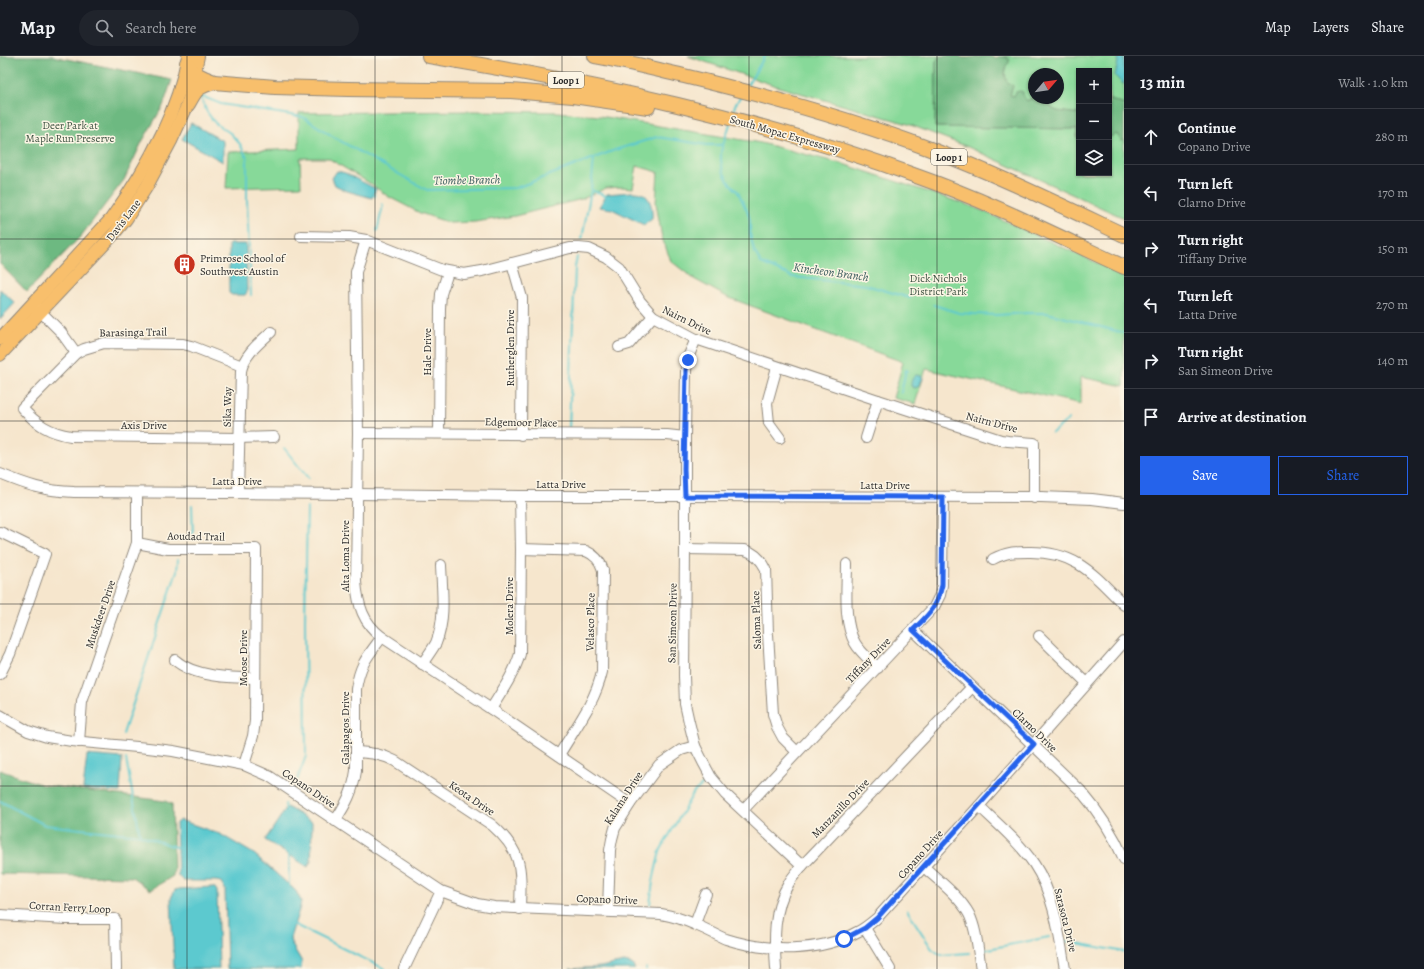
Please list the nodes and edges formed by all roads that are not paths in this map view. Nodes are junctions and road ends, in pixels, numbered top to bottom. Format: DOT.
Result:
graph roads {
  1 [pos="429,56"];
  2 [pos="600,57"];
  3 [pos="192,62"];
  4 [pos="214,82"];
  5 [pos="188,104"];
  6 [pos="705,113"];
  7 [pos="121,215"];
  8 [pos="1124,235"];
  9 [pos="301,236"];
  10 [pos="366,240"];
  11 [pos="512,263"];
  12 [pos="1124,267"];
  13 [pos="448,272"];
  14 [pos="37,308"];
  15 [pos="653,316"];
  16 [pos="271,332"];
  17 [pos="0,338"];
  18 [pos="696,339"];
  19 [pos="619,347"];
  20 [pos="76,353"];
  21 [pos="0,355"];
  22 [pos="242,366"];
  23 [pos="777,367"];
  24 [pos="878,400"];
  25 [pos="22,408"];
  26 [pos="358,433"];
  27 [pos="439,433"];
  28 [pos="521,435"];
  29 [pos="274,437"];
  30 [pos="685,437"];
  31 [pos="238,438"];
  32 [pos="780,438"];
  33 [pos="866,438"];
  34 [pos="0,474"];
  35 [pos="138,493"];
  36 [pos="238,493"];
  37 [pos="357,494"];
  38 [pos="520,496"];
  39 [pos="685,496"];
  40 [pos="943,497"];
  41 [pos="1034,498"];
  42 [pos="1124,503"];
  43 [pos="0,532"];
  44 [pos="137,542"];
  45 [pos="256,549"];
  46 [pos="521,549"];
  47 [pos="685,549"];
  48 [pos="993,559"];
  49 [pos="847,564"];
  50 [pos="442,565"];
  51 [pos="1124,605"];
  52 [pos="913,630"];
  53 [pos="1039,636"];
  54 [pos="382,637"];
  55 [pos="1124,642"];
  56 [pos="175,660"];
  57 [pos="422,664"];
  58 [pos="878,668"];
  59 [pos="0,674"];
  60 [pos="255,678"];
  61 [pos="1087,683"];
  62 [pos="972,687"];
  63 [pos="491,709"];
  64 [pos="0,716"];
  65 [pos="79,742"];
  66 [pos="1034,744"];
  67 [pos="695,746"];
  68 [pos="357,752"];
  69 [pos="797,752"];
  70 [pos="558,755"];
  71 [pos="244,765"];
  72 [pos="630,804"];
  73 [pos="979,806"];
  74 [pos="743,810"];
  75 [pos="335,821"];
  76 [pos="1124,859"];
  77 [pos="802,866"];
  78 [pos="924,867"];
  79 [pos="441,891"];
  80 [pos="706,894"];
  81 [pos="520,909"];
  82 [pos="608,911"];
  83 [pos="0,915"];
  84 [pos="695,924"];
  85 [pos="865,928"];
  86 [pos="775,947"];
  87 [pos="116,969"];
  88 [pos="404,969"];
  89 [pos="776,969"];
  90 [pos="890,969"];
  91 [pos="981,969"];
  92 [pos="1066,969"];
  1 -- 6 [label="highway, South Mopac Expressway / Loop 1"];
  2 -- 8 [label="highway, Loop 1"];
  3 -- 4 [label="highway"];
  3 -- 5 [label="main road, Davis Lane"];
  3 -- 7 [label="main road, Davis Lane"];
  4 -- 5 [label="highway"];
  4 -- 6 [label="highway"];
  5 -- 7 [label="main road, Davis Lane"];
  6 -- 12 [label="highway, South Mopac Expressway / Loop 1"];
  7 -- 14 [label="main road, Davis Lane"];
  9 -- 10 [label="street, Nairn Drive"];
  10 -- 13 [label="street, Nairn Drive"];
  10 -- 26 [label="street, Alta Loma Drive"];
  11 -- 13 [label="street, Nairn Drive"];
  11 -- 15 [label="street, Nairn Drive"];
  11 -- 28 [label="street, Rutherglen Drive"];
  13 -- 27 [label="street, Hale Drive"];
  14 -- 17 [label="main road, Davis Lane"];
  14 -- 20 [label="street"];
  14 -- 21 [label="main road, Davis Lane"];
  15 -- 18 [label="street, Nairn Drive"];
  15 -- 19 [label="street"];
  16 -- 22 [label="street, Sika Way"];
  18 -- 23 [label="street, Nairn Drive"];
  18 -- 30 [label="street, San Simeon Drive"];
  20 -- 22 [label="street, Barasinga Trail"];
  20 -- 25 [label="street, Barasinga Trail"];
  22 -- 31 [label="street, Sika Way"];
  23 -- 24 [label="street, Nairn Drive"];
  23 -- 32 [label="street"];
  24 -- 33 [label="street"];
  24 -- 41 [label="street, Nairn Drive"];
  25 -- 31 [label="street, Axis Drive"];
  26 -- 27 [label="street, Edgemoor Place"];
  26 -- 37 [label="street, Alta Loma Drive"];
  27 -- 28 [label="street, Edgemoor Place"];
  28 -- 30 [label="street, Edgemoor Place"];
  29 -- 31 [label="street, Axis Drive"];
  30 -- 39 [label="street, San Simeon Drive"];
  31 -- 36 [label="street, Sika Way"];
  34 -- 35 [label="street, Latta Drive"];
  35 -- 36 [label="street, Latta Drive"];
  35 -- 44 [label="street, Muskdeer Drive"];
  36 -- 37 [label="street, Latta Drive"];
  37 -- 38 [label="street, Latta Drive"];
  37 -- 54 [label="street, Alta Loma Drive"];
  38 -- 39 [label="street, Latta Drive"];
  38 -- 46 [label="street, Molera Drive"];
  39 -- 40 [label="street, Latta Drive"];
  39 -- 47 [label="street, San Simeon Drive"];
  40 -- 41 [label="street, Latta Drive"];
  40 -- 52 [label="street, Tiffany Drive"];
  41 -- 42 [label="street, Latta Drive"];
  43 -- 59 [label="street"];
  44 -- 45 [label="street, Aoudad Trail"];
  44 -- 65 [label="street, Muskdeer Drive"];
  45 -- 60 [label="street, Moose Drive"];
  46 -- 63 [label="street, Molera Drive"];
  46 -- 70 [label="street, Velasco Place"];
  47 -- 67 [label="street, San Simeon Drive"];
  47 -- 69 [label="street, Saloma Place"];
  48 -- 51 [label="street"];
  49 -- 58 [label="street"];
  50 -- 57 [label="street"];
  52 -- 58 [label="street, Tiffany Drive"];
  52 -- 62 [label="street, Clarno Drive"];
  53 -- 61 [label="street"];
  54 -- 57 [label="street, Alta Loma Drive"];
  54 -- 68 [label="street, Galapagos Drive"];
  55 -- 61 [label="street, Copano Drive"];
  56 -- 60 [label="street"];
  57 -- 63 [label="street, Alta Loma Drive"];
  58 -- 69 [label="street, Tiffany Drive"];
  60 -- 71 [label="street, Moose Drive"];
  61 -- 66 [label="street, Copano Drive"];
  62 -- 66 [label="street, Clarno Drive"];
  62 -- 77 [label="street, Manzanillo Drive"];
  63 -- 70 [label="street, Alta Loma Drive"];
  64 -- 65 [label="street, Copano Drive"];
  65 -- 71 [label="street, Copano Drive"];
  66 -- 73 [label="street, Copano Drive"];
  66 -- 76 [label="street, Clarno Drive"];
  67 -- 72 [label="street, Kalama Drive"];
  67 -- 74 [label="street, San Simeon Drive"];
  68 -- 75 [label="street, Galapagos Drive"];
  68 -- 81 [label="street, Keota Drive"];
  69 -- 74 [label="street, Tiffany Drive"];
  70 -- 72 [label="street, Alta Loma Drive"];
  71 -- 75 [label="street, Copano Drive"];
  72 -- 82 [label="street, Kalama Drive"];
  73 -- 78 [label="street, Copano Drive"];
  73 -- 92 [label="street, Sarasota Drive"];
  74 -- 77 [label="street, San Simeon Drive"];
  75 -- 79 [label="street, Copano Drive"];
  77 -- 86 [label="street, Manzanillo Drive"];
  78 -- 85 [label="street, Copano Drive"];
  78 -- 91 [label="street"];
  79 -- 81 [label="street, Copano Drive"];
  79 -- 88 [label="street"];
  80 -- 84 [label="street"];
  81 -- 82 [label="street, Copano Drive"];
  82 -- 84 [label="street, Copano Drive"];
  83 -- 87 [label="street, Corran Ferry Loop"];
  84 -- 86 [label="street, Copano Drive"];
  85 -- 86 [label="street, Copano Drive"];
  85 -- 90 [label="street"];
  86 -- 89 [label="street, Manzanillo Drive"];
}
